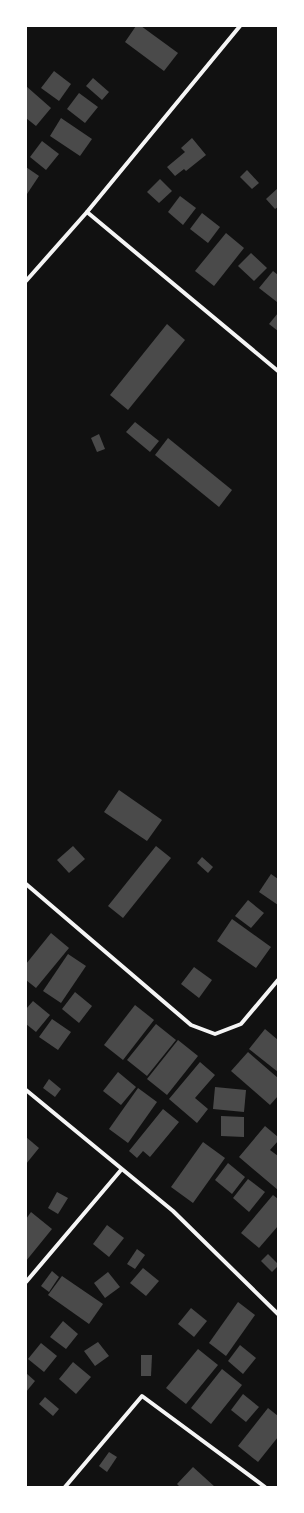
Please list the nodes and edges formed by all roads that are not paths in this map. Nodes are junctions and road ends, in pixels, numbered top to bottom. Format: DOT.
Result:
graph roads {
  1 [pos="240,26"];
  2 [pos="87,212"];
  3 [pos="26,281"];
  4 [pos="278,371"];
  5 [pos="26,884"];
  6 [pos="278,980"];
  7 [pos="26,1090"];
  8 [pos="121,1170"];
  9 [pos="26,1282"];
  10 [pos="278,1314"];
  11 [pos="65,1487"];
  12 [pos="265,1487"];
  1 -- 2 [label="street"];
  2 -- 3 [label="street"];
  2 -- 4 [label="street"];
  5 -- 6 [label="street"];
  7 -- 8 [label="street"];
  8 -- 9 [label="street"];
  8 -- 10 [label="street"];
  11 -- 12 [label="street"];
}
